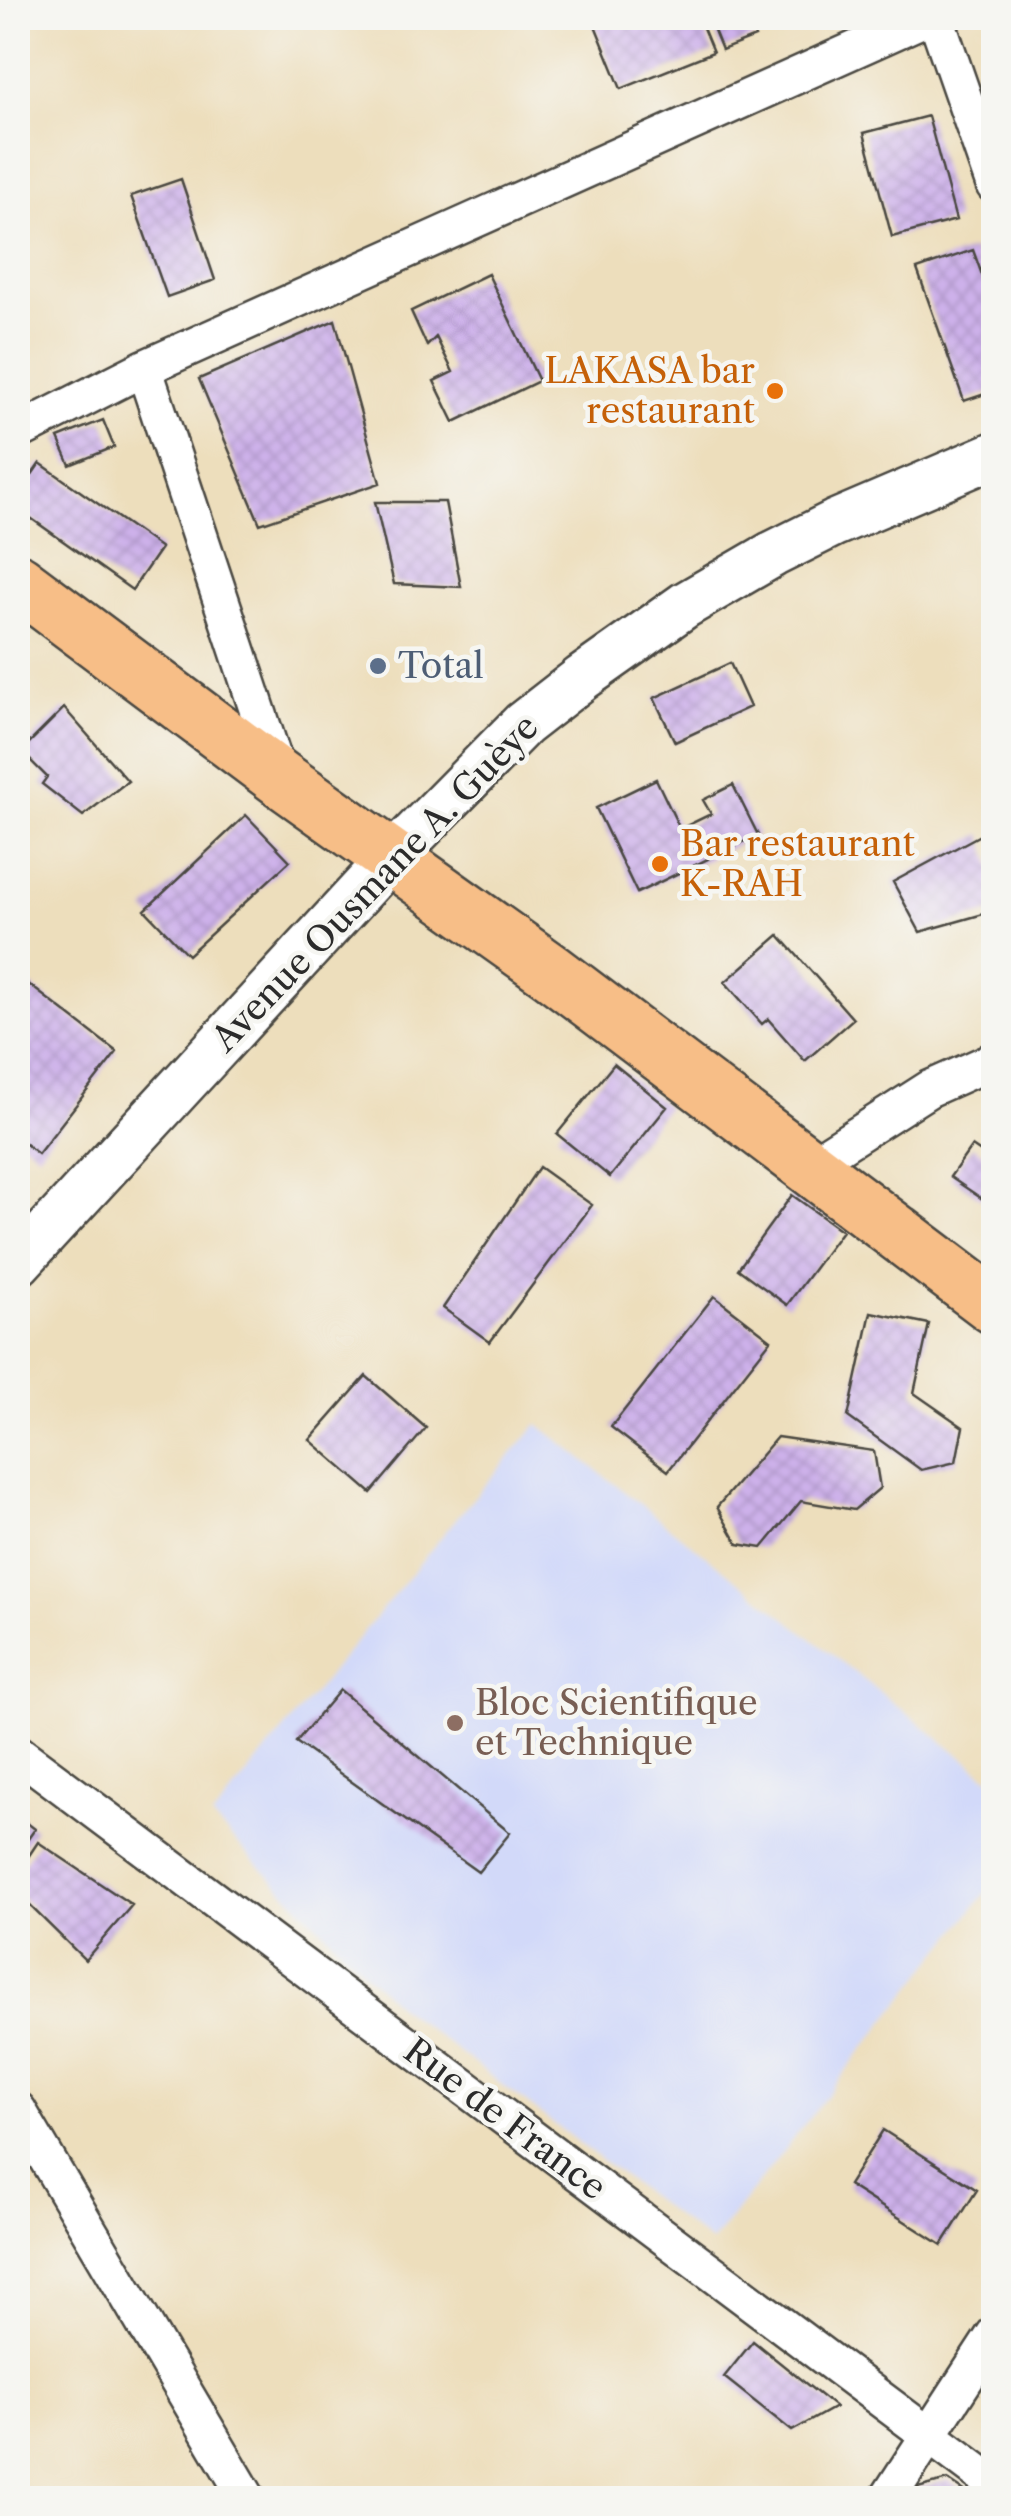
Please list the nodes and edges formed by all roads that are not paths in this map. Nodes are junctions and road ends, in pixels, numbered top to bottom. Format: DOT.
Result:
graph roads {
  1 [pos="925,18"];
  2 [pos="936,18"];
  3 [pos="994,186"];
  4 [pos="144,368"];
  5 [pos="18,432"];
  6 [pos="994,454"];
  7 [pos="18,582"];
  8 [pos="281,778"];
  9 [pos="392,857"];
  10 [pos="994,1060"];
  11 [pos="807,1167"];
  12 [pos="18,1264"];
  13 [pos="994,1306"];
  14 [pos="18,1753"];
  15 [pos="18,2110"];
  16 [pos="994,2335"];
  17 [pos="927,2436"];
  18 [pos="994,2484"];
  19 [pos="247,2498"];
  20 [pos="888,2498"];
  1 -- 4 [label="street"];
  2 -- 3 [label="street"];
  4 -- 5 [label="street"];
  4 -- 8 [label="street"];
  6 -- 9 [label="street, Avenue Ousmane A. Guèye"];
  7 -- 8 [label="main road"];
  8 -- 9 [label="main road"];
  9 -- 11 [label="main road"];
  9 -- 12 [label="street, Avenue Ousmane A. Guèye"];
  10 -- 11 [label="street"];
  11 -- 13 [label="main road"];
  14 -- 17 [label="street, Rue de France"];
  15 -- 19 [label="street"];
  16 -- 17 [label="street"];
  17 -- 18 [label="street, Rue de France"];
  17 -- 20 [label="street"];
}
